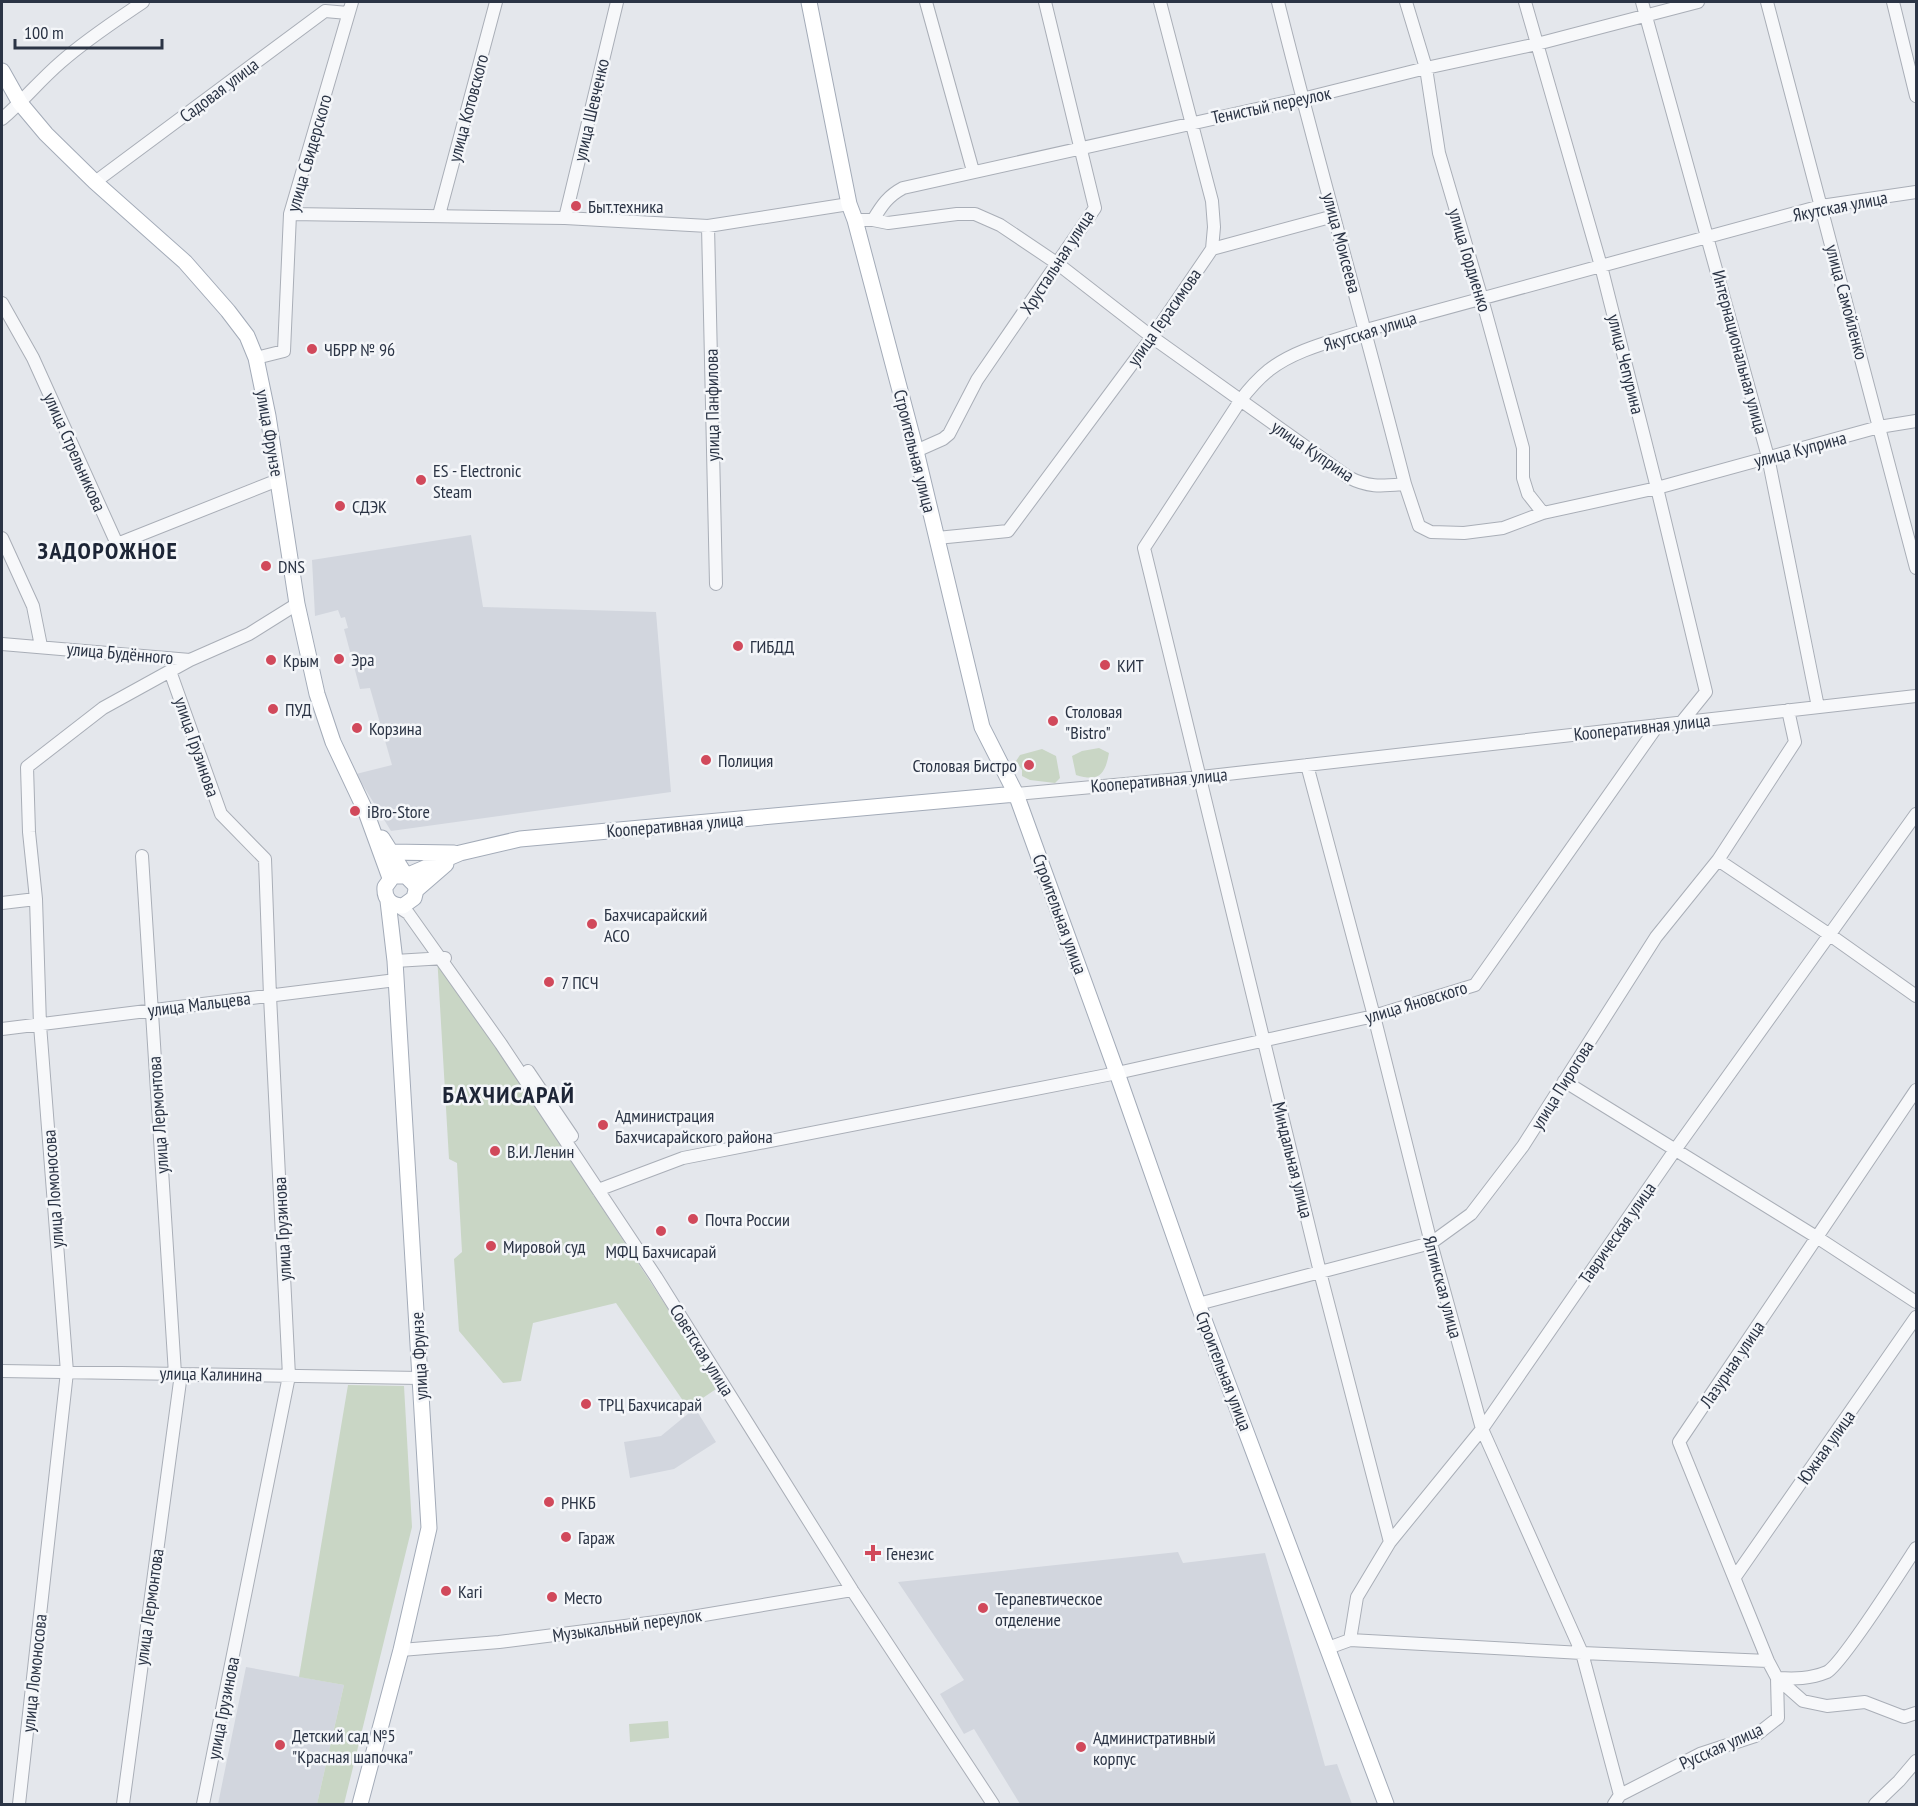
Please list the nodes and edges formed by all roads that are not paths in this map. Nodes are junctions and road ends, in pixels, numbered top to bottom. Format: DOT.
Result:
graph roads {
  1 [pos="143,2"];
  2 [pos="496,2"];
  3 [pos="617,2"];
  4 [pos="809,2"];
  5 [pos="926,2"];
  6 [pos="1045,2"];
  7 [pos="1160,2"];
  8 [pos="1278,2"];
  9 [pos="1406,2"];
  10 [pos="1525,2"];
  11 [pos="1642,2"];
  12 [pos="1698,2"];
  13 [pos="1767,2"];
  14 [pos="1893,2"];
  15 [pos="350,7"];
  16 [pos="1646,16"];
  17 [pos="1538,44"];
  18 [pos="1426,68"];
  19 [pos="2,71"];
  20 [pos="1917,96"];
  21 [pos="1302,99"];
  22 [pos="20,103"];
  23 [pos="2,119"];
  24 [pos="1191,123"];
  25 [pos="1079,148"];
  26 [pos="973,171"];
  27 [pos="95,182"];
  28 [pos="1917,192"];
  29 [pos="849,204"];
  30 [pos="1821,206"];
  31 [pos="290,214"];
  32 [pos="439,215"];
  33 [pos="1334,216"];
  34 [pos="566,218"];
  35 [pos="855,220"];
  36 [pos="873,220"];
  37 [pos="708,226"];
  38 [pos="1708,237"];
  39 [pos="1212,249"];
  40 [pos="1058,264"];
  41 [pos="1601,266"];
  42 [pos="1482,298"];
  43 [pos="2,303"];
  44 [pos="1366,330"];
  45 [pos="1152,337"];
  46 [pos="256,358"];
  47 [pos="1240,400"];
  48 [pos="1917,421"];
  49 [pos="1879,427"];
  50 [pos="916,451"];
  51 [pos="1768,457"];
  52 [pos="278,480"];
  53 [pos="1405,484"];
  54 [pos="1657,488"];
  55 [pos="1543,513"];
  56 [pos="2,538"];
  57 [pos="937,538"];
  58 [pos="1917,568"];
  59 [pos="716,585"];
  60 [pos="297,604"];
  61 [pos="2,644"];
  62 [pos="41,646"];
  63 [pos="190,660"];
  64 [pos="171,671"];
  65 [pos="1917,696"];
  66 [pos="1818,707"];
  67 [pos="1788,710"];
  68 [pos="1682,723"];
  69 [pos="1658,725"];
  70 [pos="1306,765"];
  71 [pos="1201,777"];
  72 [pos="1016,794"];
  73 [pos="366,812"];
  74 [pos="1917,814"];
  75 [pos="390,852"];
  76 [pos="460,853"];
  77 [pos="142,856"];
  78 [pos="1718,860"];
  79 [pos="406,876"];
  80 [pos="390,878"];
  81 [pos="36,899"];
  82 [pos="403,901"];
  83 [pos="2,903"];
  84 [pos="1830,935"];
  85 [pos="445,958"];
  86 [pos="395,961"];
  87 [pos="396,980"];
  88 [pos="270,996"];
  89 [pos="1917,996"];
  90 [pos="151,1010"];
  91 [pos="1374,1016"];
  92 [pos="40,1025"];
  93 [pos="2,1029"];
  94 [pos="1264,1040"];
  95 [pos="1117,1073"];
  96 [pos="1564,1081"];
  97 [pos="1917,1090"];
  98 [pos="1675,1149"];
  99 [pos="602,1189"];
  100 [pos="1818,1238"];
  101 [pos="1431,1243"];
  102 [pos="1320,1272"];
  103 [pos="1917,1302"];
  104 [pos="1198,1304"];
  105 [pos="1917,1317"];
  106 [pos="2,1371"];
  107 [pos="67,1372"];
  108 [pos="178,1374"];
  109 [pos="289,1376"];
  110 [pos="420,1378"];
  111 [pos="1482,1429"];
  112 [pos="1390,1542"];
  113 [pos="1917,1548"];
  114 [pos="1735,1577"];
  115 [pos="852,1590"];
  116 [pos="1350,1640"];
  117 [pos="1328,1648"];
  118 [pos="401,1650"];
  119 [pos="1582,1653"];
  120 [pos="1768,1661"];
  121 [pos="1777,1678"];
  122 [pos="1917,1713"];
  123 [pos="1917,1761"];
  124 [pos="1617,1799"];
  125 [pos="19,1804"];
  126 [pos="123,1804"];
  127 [pos="203,1804"];
  128 [pos="360,1804"];
  129 [pos="993,1804"];
  130 [pos="1386,1804"];
  131 [pos="1875,1804"];
  1 -- 22 [label="street"];
  2 -- 32 [label="street, улица Котовского"];
  3 -- 34 [label="street, улица Шевченко"];
  4 -- 29 [label="main road, Строительная улица"];
  5 -- 26 [label="street"];
  6 -- 25 [label="street, Хрустальная улица"];
  7 -- 24 [label="street, улица Герасимова"];
  8 -- 21 [label="street, улица Моисеева"];
  9 -- 18 [label="street, улица Гордиенко"];
  10 -- 17 [label="street, улица Чепурина"];
  11 -- 16 [label="street, Интернациональная улица"];
  12 -- 16 [label="street, Тенистый переулок"];
  13 -- 30 [label="street, улица Самойленко"];
  14 -- 20 [label="street"];
  15 -- 27 [label="street, Садовая улица"];
  15 -- 31 [label="street, улица Свидерского"];
  16 -- 17 [label="street, Тенистый переулок"];
  16 -- 38 [label="street, Интернациональная улица"];
  17 -- 18 [label="street, Тенистый переулок"];
  17 -- 41 [label="street, улица Чепурина"];
  18 -- 21 [label="street, Тенистый переулок"];
  18 -- 42 [label="street, улица Гордиенко"];
  19 -- 22 [label="main road, улица Фрунзе"];
  21 -- 24 [label="street, Тенистый переулок"];
  21 -- 33 [label="street, улица Моисеева"];
  22 -- 23 [label="street"];
  22 -- 27 [label="main road, улица Фрунзе"];
  24 -- 25 [label="street, Тенистый переулок"];
  24 -- 39 [label="street, улица Герасимова"];
  25 -- 26 [label="street, Тенистый переулок"];
  25 -- 40 [label="street, Хрустальная улица"];
  26 -- 36 [label="street, Тенистый переулок"];
  27 -- 46 [label="main road, улица Фрунзе"];
  28 -- 30 [label="street, Якутская улица"];
  29 -- 35 [label="main road, Строительная улица"];
  29 -- 37 [label="street"];
  30 -- 38 [label="street, Якутская улица"];
  30 -- 49 [label="street, улица Самойленко"];
  31 -- 32 [label="street"];
  31 -- 46 [label="street, улица Свидерского"];
  32 -- 34 [label="street"];
  33 -- 39 [label="street"];
  33 -- 44 [label="street, улица Моисеева"];
  34 -- 37 [label="street"];
  35 -- 36 [label="street"];
  35 -- 50 [label="main road, Строительная улица"];
  36 -- 40 [label="street, улица Куприна"];
  37 -- 59 [label="street, улица Панфилова"];
  38 -- 41 [label="street, Якутская улица"];
  38 -- 51 [label="street, Интернациональная улица"];
  39 -- 45 [label="street, улица Герасимова"];
  40 -- 45 [label="street, улица Куприна"];
  40 -- 50 [label="street, Хрустальная улица"];
  41 -- 42 [label="street, Якутская улица"];
  41 -- 54 [label="street, улица Чепурина"];
  42 -- 44 [label="street, Якутская улица"];
  42 -- 55 [label="street, улица Гордиенко"];
  43 -- 52 [label="street, улица Стрельникова"];
  44 -- 47 [label="street, Якутская улица"];
  44 -- 53 [label="street, улица Моисеева"];
  45 -- 47 [label="street, улица Куприна"];
  45 -- 57 [label="street, улица Герасимова"];
  46 -- 52 [label="main road, улица Фрунзе"];
  47 -- 53 [label="street, улица Куприна"];
  47 -- 71 [label="street, Якутская улица"];
  48 -- 49 [label="street, улица Куприна"];
  49 -- 51 [label="street, улица Куприна"];
  49 -- 58 [label="street, улица Самойленко"];
  50 -- 57 [label="main road, Строительная улица"];
  51 -- 54 [label="street, улица Куприна"];
  51 -- 66 [label="street, Интернациональная улица"];
  52 -- 60 [label="main road, улица Фрунзе"];
  53 -- 55 [label="street, улица Куприна"];
  54 -- 55 [label="street, улица Куприна"];
  54 -- 68 [label="street, улица Чепурина"];
  56 -- 62 [label="street"];
  57 -- 72 [label="main road, Строительная улица"];
  60 -- 63 [label="street, улица Будённого"];
  60 -- 73 [label="main road, улица Фрунзе"];
  61 -- 62 [label="street, улица Будённого"];
  62 -- 63 [label="street, улица Будённого"];
  63 -- 64 [label="street, улица Ломоносова"];
  64 -- 81 [label="street, улица Ломоносова"];
  64 -- 88 [label="street, улица Грузинова"];
  65 -- 66 [label="street, Кооперативная улица"];
  66 -- 67 [label="street, Кооперативная улица"];
  67 -- 68 [label="street, Кооперативная улица"];
  67 -- 78 [label="street, улица Пирогова"];
  68 -- 69 [label="street, Кооперативная улица"];
  69 -- 70 [label="street, Кооперативная улица"];
  69 -- 91 [label="street, улица Яновского"];
  70 -- 71 [label="street, Кооперативная улица"];
  70 -- 91 [label="street, Ялтинская улица"];
  71 -- 72 [label="street, Кооперативная улица"];
  71 -- 94 [label="street, Миндальная улица"];
  72 -- 76 [label="main road, Кооперативная улица"];
  72 -- 95 [label="main road, Строительная улица"];
  73 -- 75 [label="main road"];
  73 -- 80 [label="main road, улица Фрунзе"];
  74 -- 84 [label="street, Таврическая улица"];
  75 -- 76 [label="main road"];
  75 -- 79 [label="main road"];
  76 -- 79 [label="main road, Кооперативная улица"];
  76 -- 82 [label="main road"];
  77 -- 90 [label="street, улица Лермонтова"];
  78 -- 84 [label="street"];
  78 -- 96 [label="street, улица Пирогова"];
  79 -- 80 [label="main road, Кооперативная улица"];
  79 -- 82 [label="main road"];
  80 -- 82 [label="main road, улица Фрунзе"];
  81 -- 83 [label="street"];
  81 -- 92 [label="street, улица Ломоносова"];
  82 -- 85 [label="street"];
  82 -- 86 [label="main road, улица Фрунзе"];
  84 -- 89 [label="street"];
  84 -- 98 [label="street, Таврическая улица"];
  85 -- 86 [label="street"];
  85 -- 99 [label="street"];
  86 -- 87 [label="main road, улица Фрунзе"];
  87 -- 88 [label="street, улица Мальцева"];
  87 -- 110 [label="main road, улица Фрунзе"];
  88 -- 90 [label="street, улица Мальцева"];
  88 -- 109 [label="street, улица Грузинова"];
  90 -- 92 [label="street, улица Мальцева"];
  90 -- 108 [label="street, улица Лермонтова"];
  91 -- 94 [label="street, улица Яновского"];
  91 -- 101 [label="street, Ялтинская улица"];
  92 -- 93 [label="street, улица Мальцева"];
  92 -- 107 [label="street, улица Ломоносова"];
  94 -- 95 [label="street, улица Яновского"];
  94 -- 102 [label="street, Миндальная улица"];
  95 -- 99 [label="street, улица Яновского"];
  95 -- 104 [label="main road, Строительная улица"];
  96 -- 98 [label="street"];
  96 -- 101 [label="street, улица Пирогова"];
  97 -- 100 [label="street, Лазурная улица"];
  98 -- 100 [label="street"];
  98 -- 111 [label="street, Таврическая улица"];
  99 -- 115 [label="street, Советская улица"];
  100 -- 103 [label="street"];
  100 -- 114 [label="street, Лазурная улица"];
  101 -- 102 [label="street, улица Пирогова"];
  101 -- 111 [label="street, Ялтинская улица"];
  102 -- 104 [label="street, улица Пирогова"];
  102 -- 112 [label="street, Миндальная улица"];
  104 -- 117 [label="main road, Строительная улица"];
  105 -- 114 [label="street, Южная улица"];
  106 -- 107 [label="street, улица Калинина"];
  107 -- 108 [label="street, улица Калинина"];
  107 -- 125 [label="street, улица Ломоносова"];
  108 -- 109 [label="street, улица Калинина"];
  108 -- 126 [label="street, улица Лермонтова"];
  109 -- 110 [label="street, улица Калинина"];
  109 -- 127 [label="street, улица Грузинова"];
  110 -- 118 [label="main road, улица Фрунзе"];
  111 -- 112 [label="street, Таврическая улица"];
  111 -- 119 [label="street, Ялтинская улица"];
  112 -- 116 [label="street, Таврическая улица"];
  113 -- 121 [label="street"];
  114 -- 120 [label="street, Лазурная улица"];
  115 -- 118 [label="street, Музыкальный переулок"];
  115 -- 129 [label="street, Советская улица"];
  116 -- 117 [label="street"];
  116 -- 119 [label="street"];
  117 -- 130 [label="main road, Строительная улица"];
  118 -- 128 [label="main road, улица Фрунзе"];
  119 -- 120 [label="street"];
  119 -- 124 [label="street, Ялтинская улица"];
  120 -- 121 [label="street, Русская улица"];
  121 -- 122 [label="street"];
  121 -- 124 [label="street, Русская улица"];
  123 -- 131 [label="street"];
}
